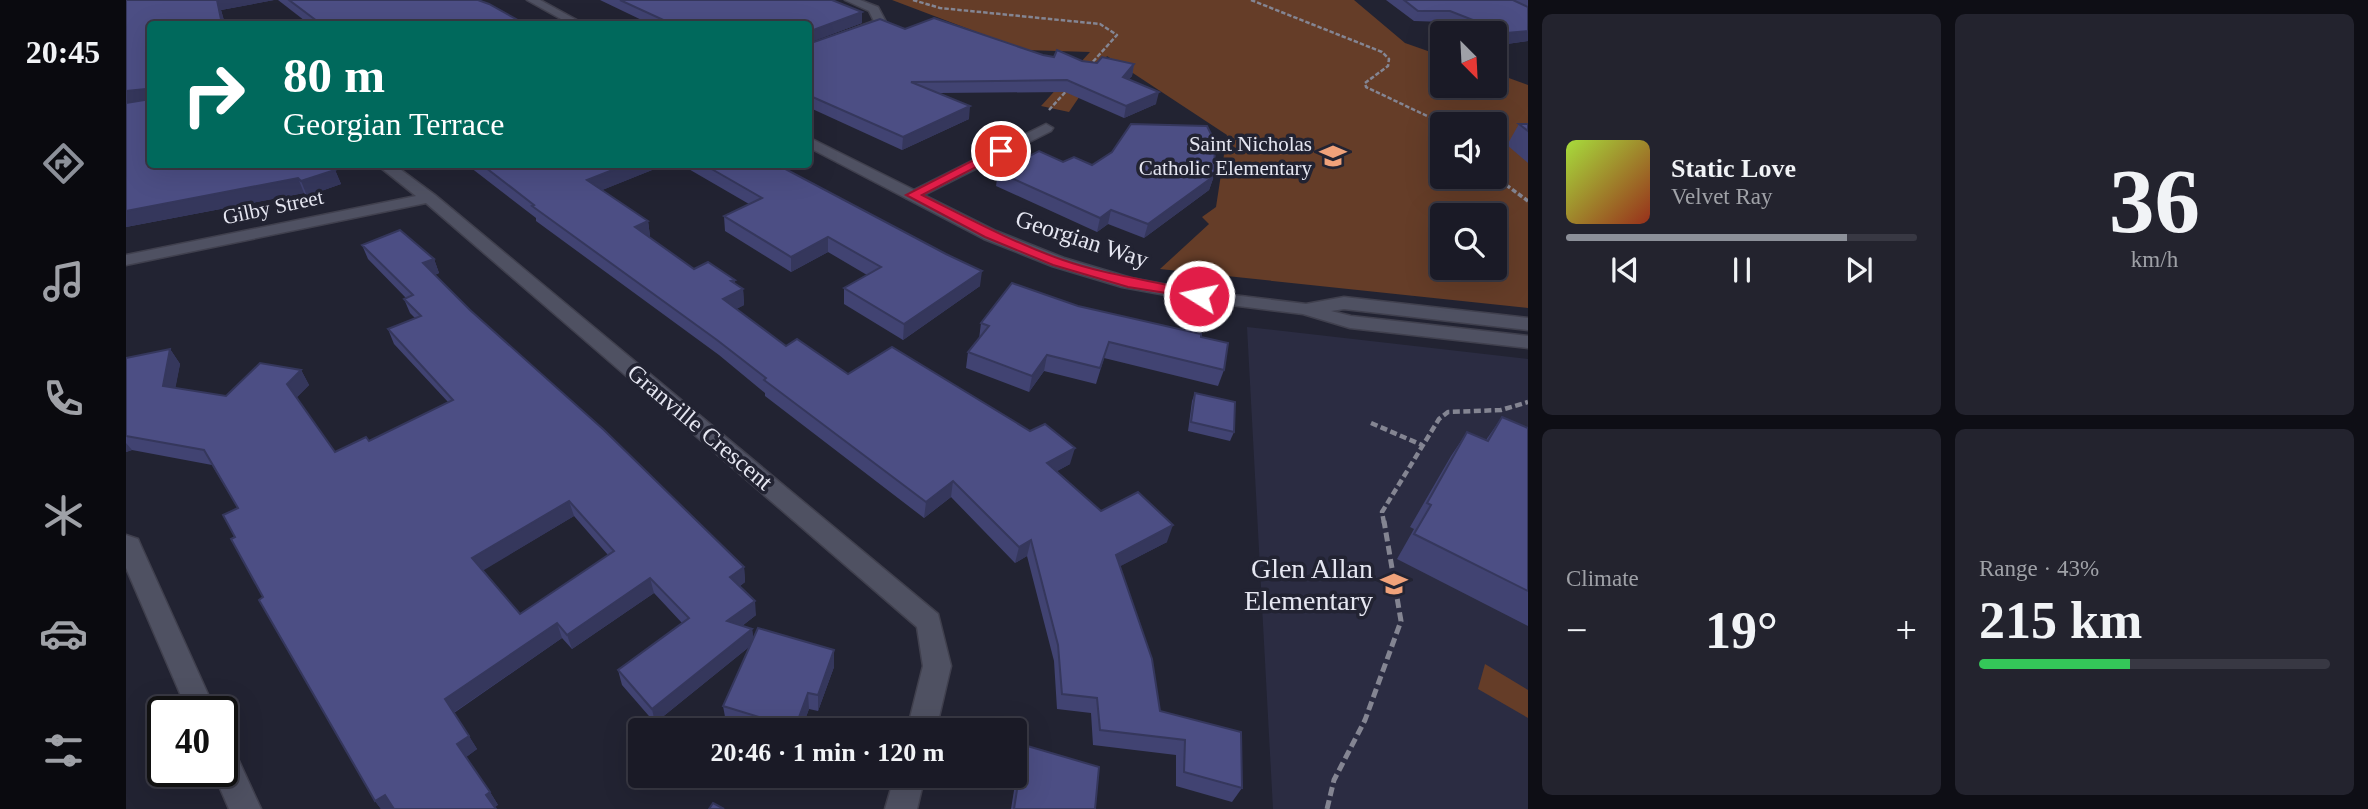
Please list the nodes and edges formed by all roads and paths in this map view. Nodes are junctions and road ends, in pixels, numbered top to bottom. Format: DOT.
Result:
graph roads {
  1 [pos="532,0"];
  2 [pos="850,0"];
  3 [pos="913,0"];
  4 [pos="1251,0"];
  5 [pos="569,21"];
  6 [pos="812,49"];
  7 [pos="1083,73"];
  8 [pos="1074,82"];
  9 [pos="1049,110"];
  10 [pos="1430,117"];
  11 [pos="1046,128"];
  12 [pos="812,143"];
  13 [pos="388,168"];
  14 [pos="1507,186"];
  15 [pos="912,195"];
  16 [pos="429,198"];
  17 [pos="1528,201"];
  18 [pos="126,260"];
  19 [pos="1305,309"];
  20 [pos="1528,324"];
  21 [pos="1528,342"];
  22 [pos="1528,402"];
  23 [pos="1371,423"];
  24 [pos="1422,445"];
  25 [pos="126,545"];
  26 [pos="195,696"];
  27 [pos="924,718"];
  28 [pos="235,787"];
  29 [pos="906,788"];
  30 [pos="245,809"];
  31 [pos="901,809"];
  32 [pos="1327,809"];
  1 -- 5 [label="street"];
  2 -- 6 [label="street"];
  3 -- 7 [label="path"];
  4 -- 10 [label="path"];
  8 -- 9 [label="path"];
  11 -- 15 [label="street"];
  12 -- 15 [label="street, Georgian Way"];
  13 -- 16 [label="street, Granville Crescent"];
  14 -- 17 [label="path"];
  15 -- 19 [label="street, Georgian Way"];
  16 -- 18 [label="street, Gilby Street"];
  16 -- 27 [label="street, Granville Crescent"];
  19 -- 20 [label="street"];
  19 -- 21 [label="street, Georgian Way"];
  22 -- 24 [label="path"];
  23 -- 24 [label="path"];
  24 -- 32 [label="path"];
  25 -- 26 [label="street"];
  28 -- 30 [label="street"];
  29 -- 31 [label="street"];
}
